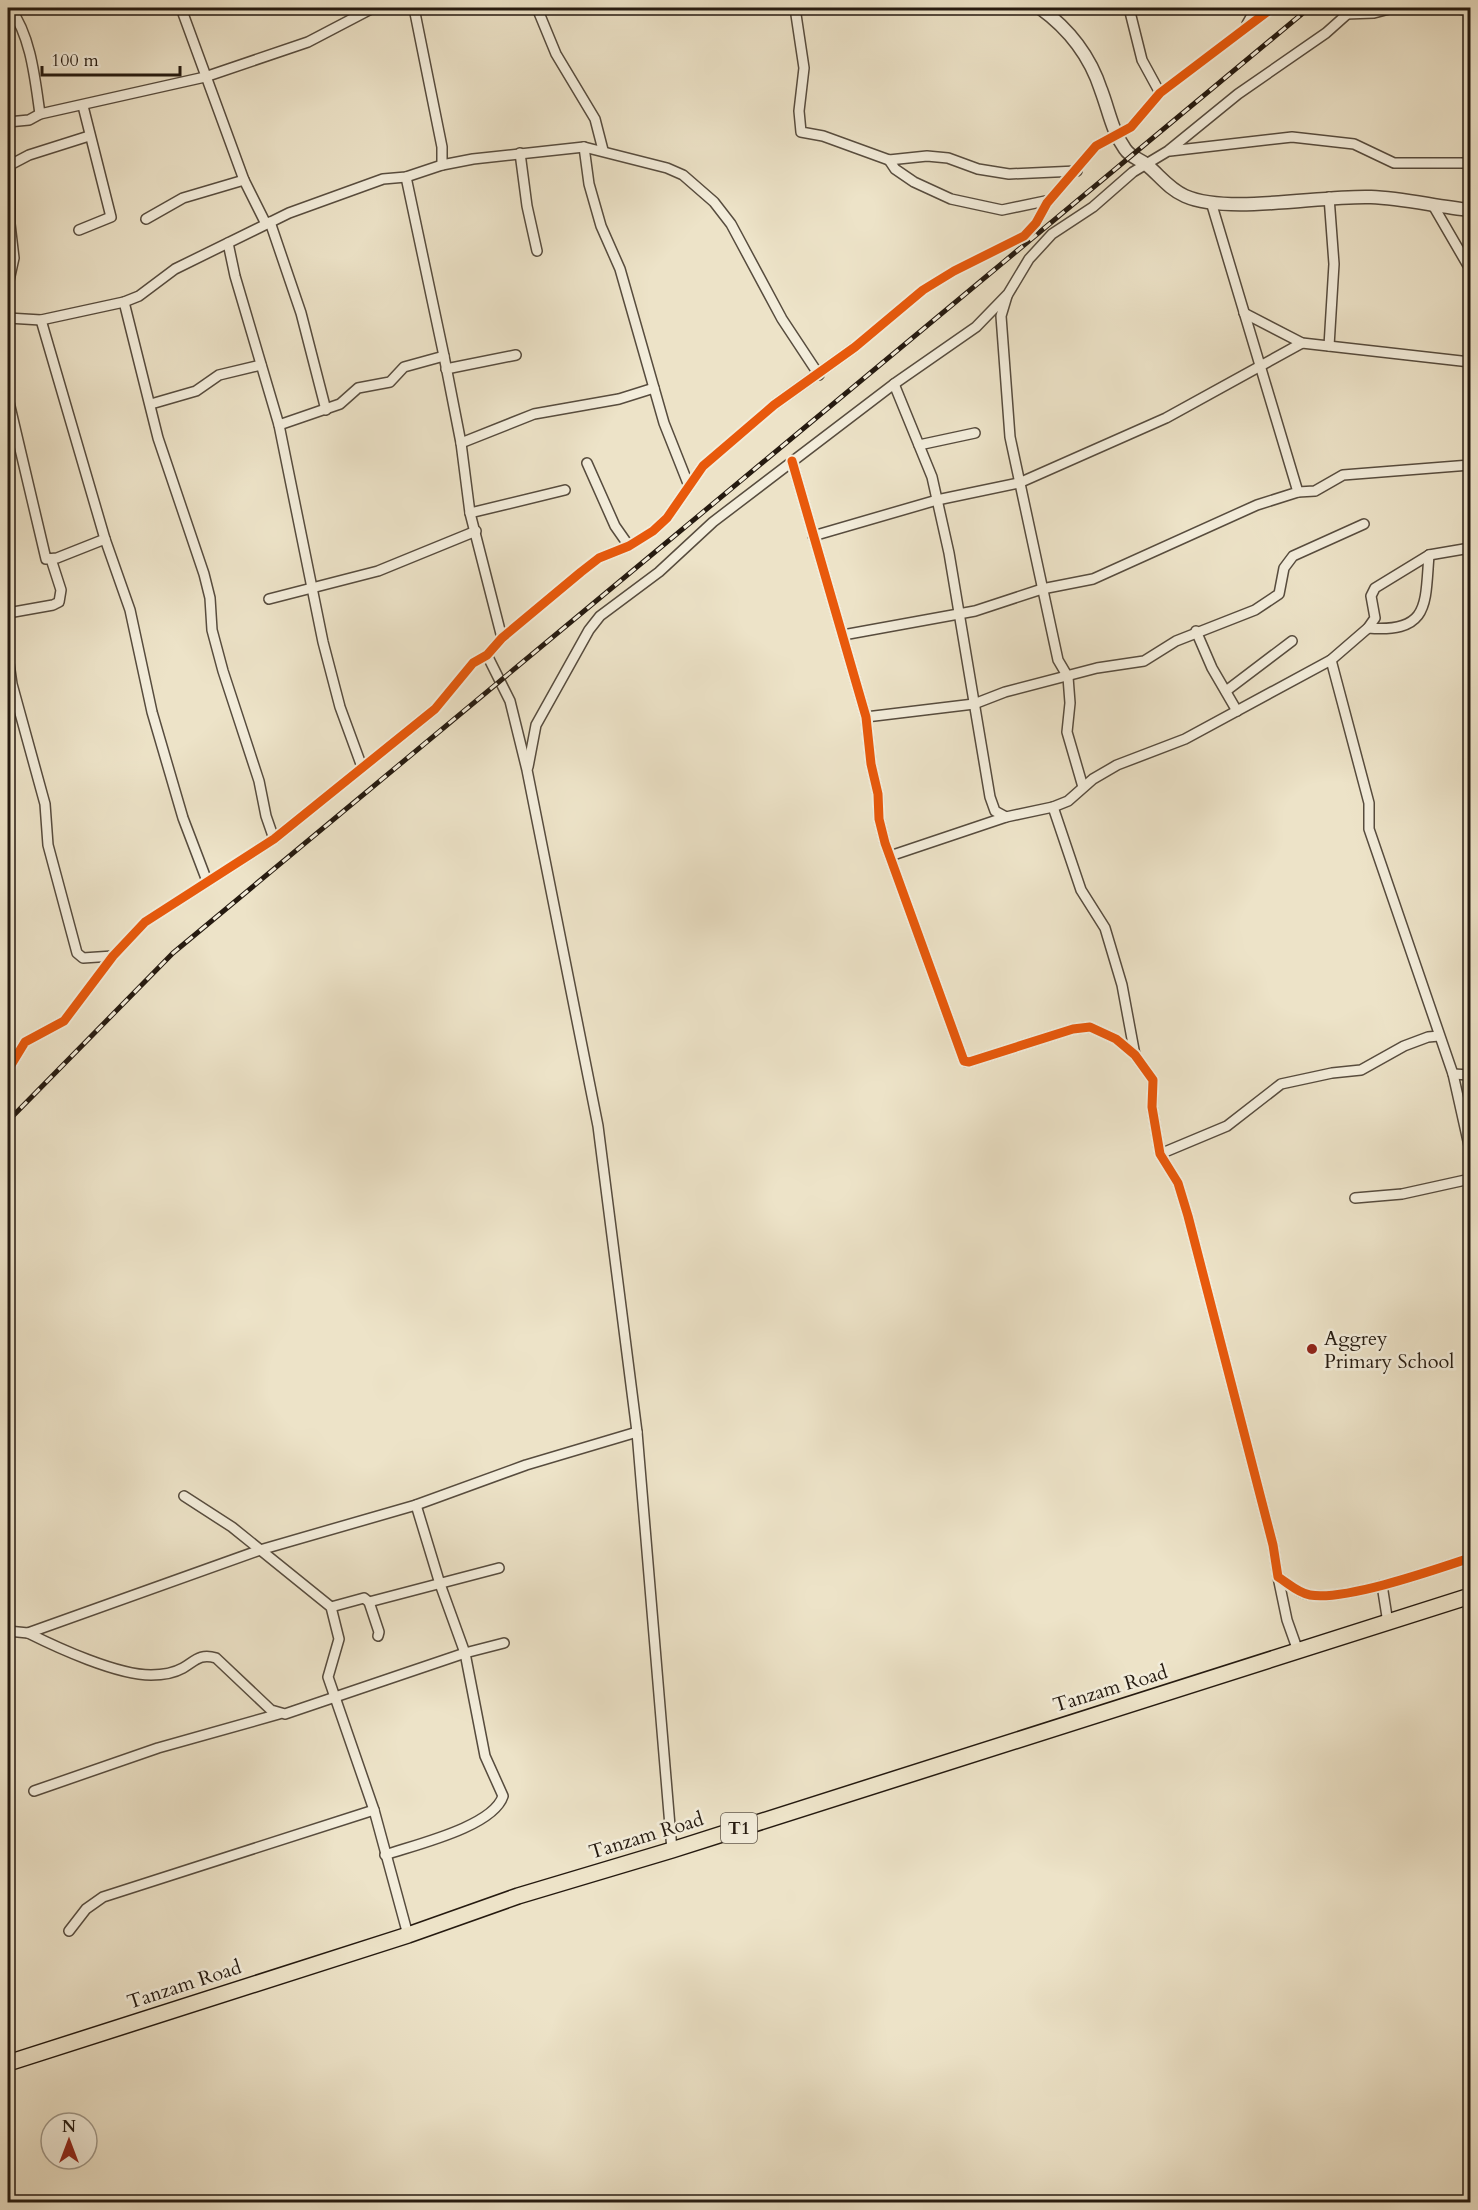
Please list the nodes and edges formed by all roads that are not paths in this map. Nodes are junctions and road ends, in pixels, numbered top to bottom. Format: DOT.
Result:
graph roads {
  1 [pos="9,8"];
  2 [pos="181,8"];
  3 [pos="374,8"];
  4 [pos="414,8"];
  5 [pos="537,8"];
  6 [pos="795,8"];
  7 [pos="1040,8"];
  8 [pos="1129,8"];
  9 [pos="1256,8"];
  10 [pos="1272,8"];
  11 [pos="1393,8"];
  12 [pos="1448,8"];
  13 [pos="1470,10"];
  14 [pos="1350,11"];
  15 [pos="1245,27"];
  16 [pos="205,77"];
  17 [pos="1160,93"];
  18 [pos="83,106"];
  19 [pos="40,114"];
  20 [pos="8,122"];
  21 [pos="1116,134"];
  22 [pos="89,136"];
  23 [pos="584,147"];
  24 [pos="603,150"];
  25 [pos="1168,151"];
  26 [pos="520,153"];
  27 [pos="889,160"];
  28 [pos="9,163"];
  29 [pos="1470,163"];
  30 [pos="1146,164"];
  31 [pos="442,165"];
  32 [pos="1077,171"];
  33 [pos="406,177"];
  34 [pos="244,180"];
  35 [pos="1329,197"];
  36 [pos="1050,200"];
  37 [pos="1211,202"];
  38 [pos="1434,207"];
  39 [pos="1470,210"];
  40 [pos="146,219"];
  41 [pos="268,223"];
  42 [pos="79,230"];
  43 [pos="228,243"];
  44 [pos="537,251"];
  45 [pos="1470,269"];
  46 [pos="8,285"];
  47 [pos="1008,294"];
  48 [pos="124,302"];
  49 [pos="1244,313"];
  50 [pos="8,318"];
  51 [pos="41,320"];
  52 [pos="1302,344"];
  53 [pos="1329,346"];
  54 [pos="516,355"];
  55 [pos="444,356"];
  56 [pos="1470,362"];
  57 [pos="1260,364"];
  58 [pos="261,365"];
  59 [pos="446,369"];
  60 [pos="819,375"];
  61 [pos="894,384"];
  62 [pos="654,388"];
  63 [pos="8,398"];
  64 [pos="151,404"];
  65 [pos="326,410"];
  66 [pos="279,425"];
  67 [pos="975,434"];
  68 [pos="461,443"];
  69 [pos="919,445"];
  70 [pos="792,461"];
  71 [pos="587,463"];
  72 [pos="1470,465"];
  73 [pos="1019,483"];
  74 [pos="689,486"];
  75 [pos="565,490"];
  76 [pos="1298,492"];
  77 [pos="937,500"];
  78 [pos="470,513"];
  79 [pos="1364,524"];
  80 [pos="476,531"];
  81 [pos="813,536"];
  82 [pos="105,539"];
  83 [pos="629,546"];
  84 [pos="1470,548"];
  85 [pos="1429,555"];
  86 [pos="51,559"];
  87 [pos="311,586"];
  88 [pos="1041,589"];
  89 [pos="269,599"];
  90 [pos="959,612"];
  91 [pos="8,613"];
  92 [pos="1368,628"];
  93 [pos="1196,631"];
  94 [pos="843,635"];
  95 [pos="502,638"];
  96 [pos="1292,641"];
  97 [pos="487,655"];
  98 [pos="8,656"];
  99 [pos="1331,660"];
  100 [pos="1068,677"];
  101 [pos="1226,691"];
  102 [pos="974,704"];
  103 [pos="1238,711"];
  104 [pos="866,717"];
  105 [pos="362,767"];
  106 [pos="527,770"];
  107 [pos="1083,787"];
  108 [pos="1053,807"];
  109 [pos="1006,817"];
  110 [pos="274,838"];
  111 [pos="890,856"];
  112 [pos="207,881"];
  113 [pos="112,956"];
  114 [pos="1439,1036"];
  115 [pos="1135,1055"];
  116 [pos="8,1070"];
  117 [pos="1453,1074"];
  118 [pos="1470,1075"];
  119 [pos="1470,1150"];
  120 [pos="1160,1154"];
  121 [pos="1470,1179"];
  122 [pos="1355,1198"];
  123 [pos="637,1432"];
  124 [pos="184,1496"];
  125 [pos="416,1505"];
  126 [pos="260,1550"];
  127 [pos="1470,1558"];
  128 [pos="499,1568"];
  129 [pos="1278,1577"];
  130 [pos="440,1584"];
  131 [pos="1382,1585"];
  132 [pos="1470,1596"];
  133 [pos="369,1602"];
  134 [pos="331,1607"];
  135 [pos="1388,1623"];
  136 [pos="8,1631"];
  137 [pos="28,1633"];
  138 [pos="378,1636"];
  139 [pos="504,1643"];
  140 [pos="1298,1651"];
  141 [pos="465,1653"];
  142 [pos="336,1698"];
  143 [pos="279,1714"];
  144 [pos="34,1791"];
  145 [pos="374,1810"];
  146 [pos="672,1850"];
  147 [pos="385,1855"];
  148 [pos="69,1931"];
  149 [pos="408,1935"];
  150 [pos="8,2063"];
  1 -- 19 [label="street"];
  2 -- 16 [label="street"];
  3 -- 16 [label="street"];
  4 -- 31 [label="street"];
  5 -- 24 [label="street"];
  6 -- 27 [label="street"];
  7 -- 21 [label="street"];
  8 -- 17 [label="street"];
  9 -- 15 [label="street"];
  10 -- 15 [label="street"];
  11 -- 14 [label="street"];
  12 -- 13 [label="street"];
  14 -- 25 [label="street"];
  15 -- 17 [label="street"];
  16 -- 18 [label="street"];
  16 -- 34 [label="street"];
  17 -- 21 [label="street"];
  18 -- 19 [label="street"];
  18 -- 22 [label="street"];
  19 -- 20 [label="street"];
  21 -- 30 [label="street"];
  21 -- 32 [label="street"];
  22 -- 28 [label="street"];
  22 -- 42 [label="street"];
  23 -- 24 [label="street"];
  23 -- 26 [label="street"];
  23 -- 62 [label="street"];
  24 -- 60 [label="street"];
  25 -- 29 [label="street"];
  25 -- 30 [label="street"];
  26 -- 31 [label="street"];
  26 -- 44 [label="street"];
  27 -- 32 [label="street"];
  27 -- 36 [label="street"];
  28 -- 46 [label="street"];
  30 -- 37 [label="street"];
  30 -- 47 [label="street"];
  31 -- 33 [label="street"];
  32 -- 36 [label="street"];
  33 -- 41 [label="street"];
  33 -- 55 [label="street"];
  34 -- 40 [label="street"];
  34 -- 41 [label="street"];
  35 -- 37 [label="street"];
  35 -- 38 [label="street"];
  35 -- 53 [label="street"];
  36 -- 60 [label="street"];
  37 -- 49 [label="street"];
  38 -- 39 [label="street"];
  38 -- 45 [label="street"];
  41 -- 43 [label="street"];
  41 -- 65 [label="street"];
  43 -- 48 [label="street"];
  43 -- 58 [label="street"];
  47 -- 61 [label="street"];
  47 -- 73 [label="street"];
  48 -- 51 [label="street"];
  48 -- 64 [label="street"];
  49 -- 52 [label="street"];
  49 -- 57 [label="street"];
  50 -- 51 [label="street"];
  51 -- 82 [label="street"];
  52 -- 53 [label="street"];
  52 -- 57 [label="street"];
  53 -- 56 [label="street"];
  54 -- 59 [label="street"];
  55 -- 59 [label="street"];
  55 -- 65 [label="street"];
  57 -- 73 [label="street"];
  57 -- 76 [label="street"];
  58 -- 64 [label="street"];
  58 -- 66 [label="street"];
  59 -- 68 [label="street"];
  60 -- 74 [label="street"];
  61 -- 69 [label="street"];
  61 -- 70 [label="street"];
  62 -- 68 [label="street"];
  62 -- 74 [label="street"];
  63 -- 86 [label="street"];
  64 -- 110 [label="street"];
  65 -- 66 [label="street"];
  66 -- 87 [label="street"];
  67 -- 69 [label="street"];
  68 -- 78 [label="street"];
  69 -- 77 [label="street"];
  70 -- 81 [label="street"];
  70 -- 106 [label="street"];
  71 -- 83 [label="street"];
  72 -- 76 [label="street"];
  73 -- 77 [label="street"];
  73 -- 88 [label="street"];
  74 -- 83 [label="street"];
  75 -- 78 [label="street"];
  76 -- 88 [label="street"];
  77 -- 81 [label="street"];
  77 -- 90 [label="street"];
  78 -- 80 [label="street"];
  79 -- 93 [label="street"];
  80 -- 87 [label="street"];
  80 -- 95 [label="street"];
  81 -- 94 [label="street"];
  82 -- 86 [label="street"];
  82 -- 112 [label="street"];
  83 -- 95 [label="street"];
  84 -- 85 [label="street"];
  85 -- 92 [label="street"];
  85 -- 92 [label="street"];
  86 -- 91 [label="street"];
  87 -- 89 [label="street"];
  87 -- 105 [label="street"];
  88 -- 90 [label="street"];
  88 -- 100 [label="street"];
  90 -- 94 [label="street"];
  90 -- 102 [label="street"];
  92 -- 99 [label="street"];
  93 -- 100 [label="street"];
  93 -- 101 [label="street"];
  94 -- 104 [label="street"];
  95 -- 97 [label="street"];
  96 -- 101 [label="street"];
  97 -- 105 [label="street"];
  97 -- 106 [label="street"];
  98 -- 113 [label="street"];
  99 -- 103 [label="street"];
  99 -- 114 [label="street"];
  100 -- 102 [label="street"];
  100 -- 107 [label="street"];
  101 -- 103 [label="street"];
  102 -- 104 [label="street"];
  102 -- 109 [label="street"];
  103 -- 107 [label="street"];
  104 -- 111 [label="street"];
  105 -- 110 [label="street"];
  106 -- 123 [label="street"];
  107 -- 108 [label="street"];
  108 -- 109 [label="street"];
  108 -- 115 [label="street"];
  109 -- 111 [label="street"];
  110 -- 112 [label="street"];
  111 -- 115 [label="street"];
  112 -- 113 [label="street"];
  113 -- 116 [label="street"];
  114 -- 117 [label="street"];
  114 -- 120 [label="street"];
  115 -- 120 [label="street"];
  117 -- 118 [label="street"];
  117 -- 119 [label="street"];
  120 -- 129 [label="street"];
  121 -- 122 [label="street"];
  123 -- 125 [label="street"];
  123 -- 146 [label="street"];
  124 -- 126 [label="street"];
  125 -- 126 [label="street"];
  125 -- 130 [label="street"];
  126 -- 134 [label="street"];
  126 -- 137 [label="street"];
  127 -- 131 [label="street"];
  128 -- 130 [label="street"];
  129 -- 131 [label="street"];
  129 -- 140 [label="street"];
  130 -- 133 [label="street"];
  130 -- 141 [label="street"];
  131 -- 135 [label="street"];
  132 -- 135 [label="highway, Tanzam Road / T1"];
  133 -- 134 [label="street"];
  133 -- 138 [label="street"];
  134 -- 142 [label="street"];
  135 -- 140 [label="highway, Tanzam Road / T1"];
  136 -- 137 [label="street"];
  137 -- 143 [label="street"];
  139 -- 141 [label="street"];
  140 -- 146 [label="highway, Tanzam Road / T1"];
  141 -- 142 [label="street"];
  141 -- 147 [label="street"];
  142 -- 143 [label="street"];
  142 -- 145 [label="street"];
  143 -- 144 [label="street"];
  145 -- 147 [label="street"];
  145 -- 148 [label="street"];
  146 -- 149 [label="highway, Tanzam Road / T1"];
  147 -- 149 [label="street"];
  149 -- 150 [label="highway, Tanzam Road / T1"];
}
